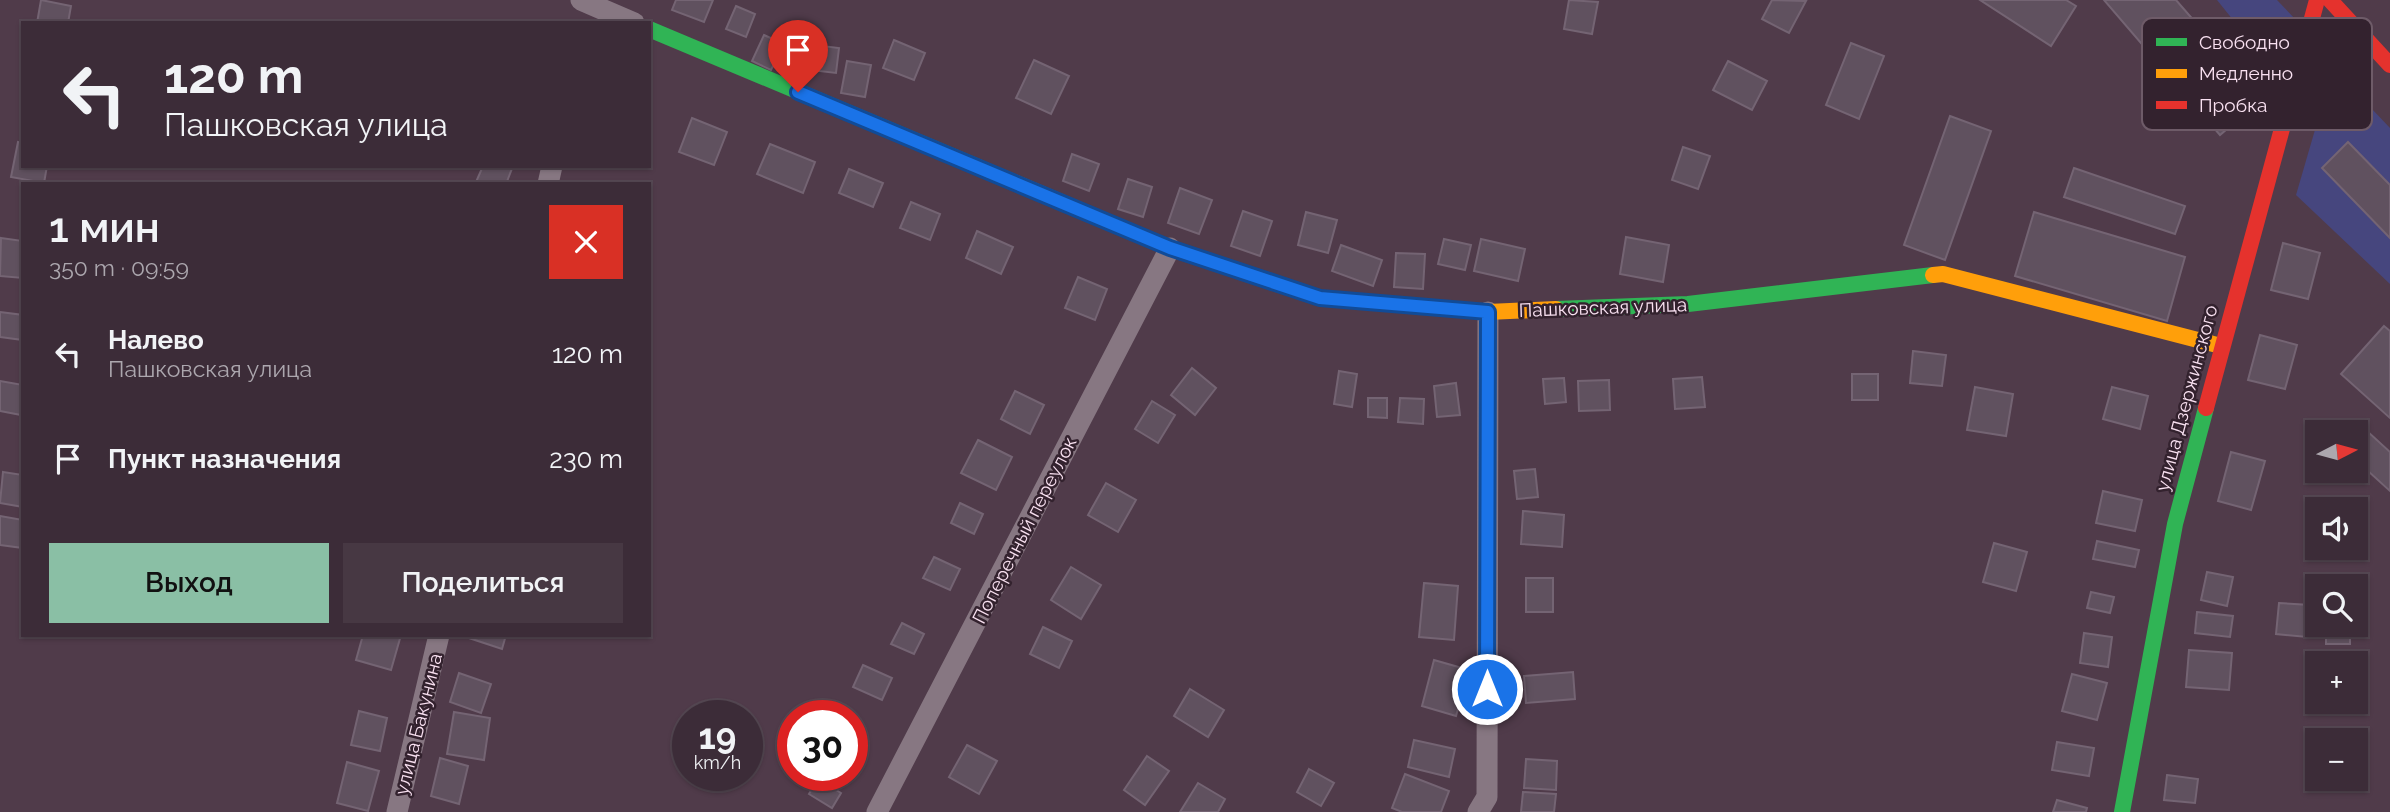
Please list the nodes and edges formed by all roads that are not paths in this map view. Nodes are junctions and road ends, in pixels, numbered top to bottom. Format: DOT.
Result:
graph roads {
  1 [pos="2317,0"];
  2 [pos="2330,0"];
  3 [pos="588,7"];
  4 [pos="2312,18"];
  5 [pos="2347,18"];
  6 [pos="628,21"];
  7 [pos="651,30"];
  8 [pos="2372,46"];
  9 [pos="2390,65"];
  10 [pos="2281,130"];
  11 [pos="1170,248"];
  12 [pos="1488,312"];
  13 [pos="2221,346"];
  14 [pos="439,637"];
  15 [pos="397,812"];
  16 [pos="877,812"];
  17 [pos="1478,812"];
  18 [pos="2122,812"];
  1 -- 4 [label="street, улица Дзержинского"];
  2 -- 5 [label="street"];
  3 -- 6 [label="street"];
  7 -- 11 [label="street, Пашковская улица"];
  8 -- 9 [label="street"];
  10 -- 13 [label="street, улица Дзержинского"];
  11 -- 12 [label="street, Пашковская улица"];
  11 -- 16 [label="street, Поперечный переулок"];
  12 -- 13 [label="street, Пашковская улица"];
  12 -- 17 [label="street"];
  13 -- 18 [label="street, улица Дзержинского"];
  14 -- 15 [label="street, улица Бакунина"];
}
